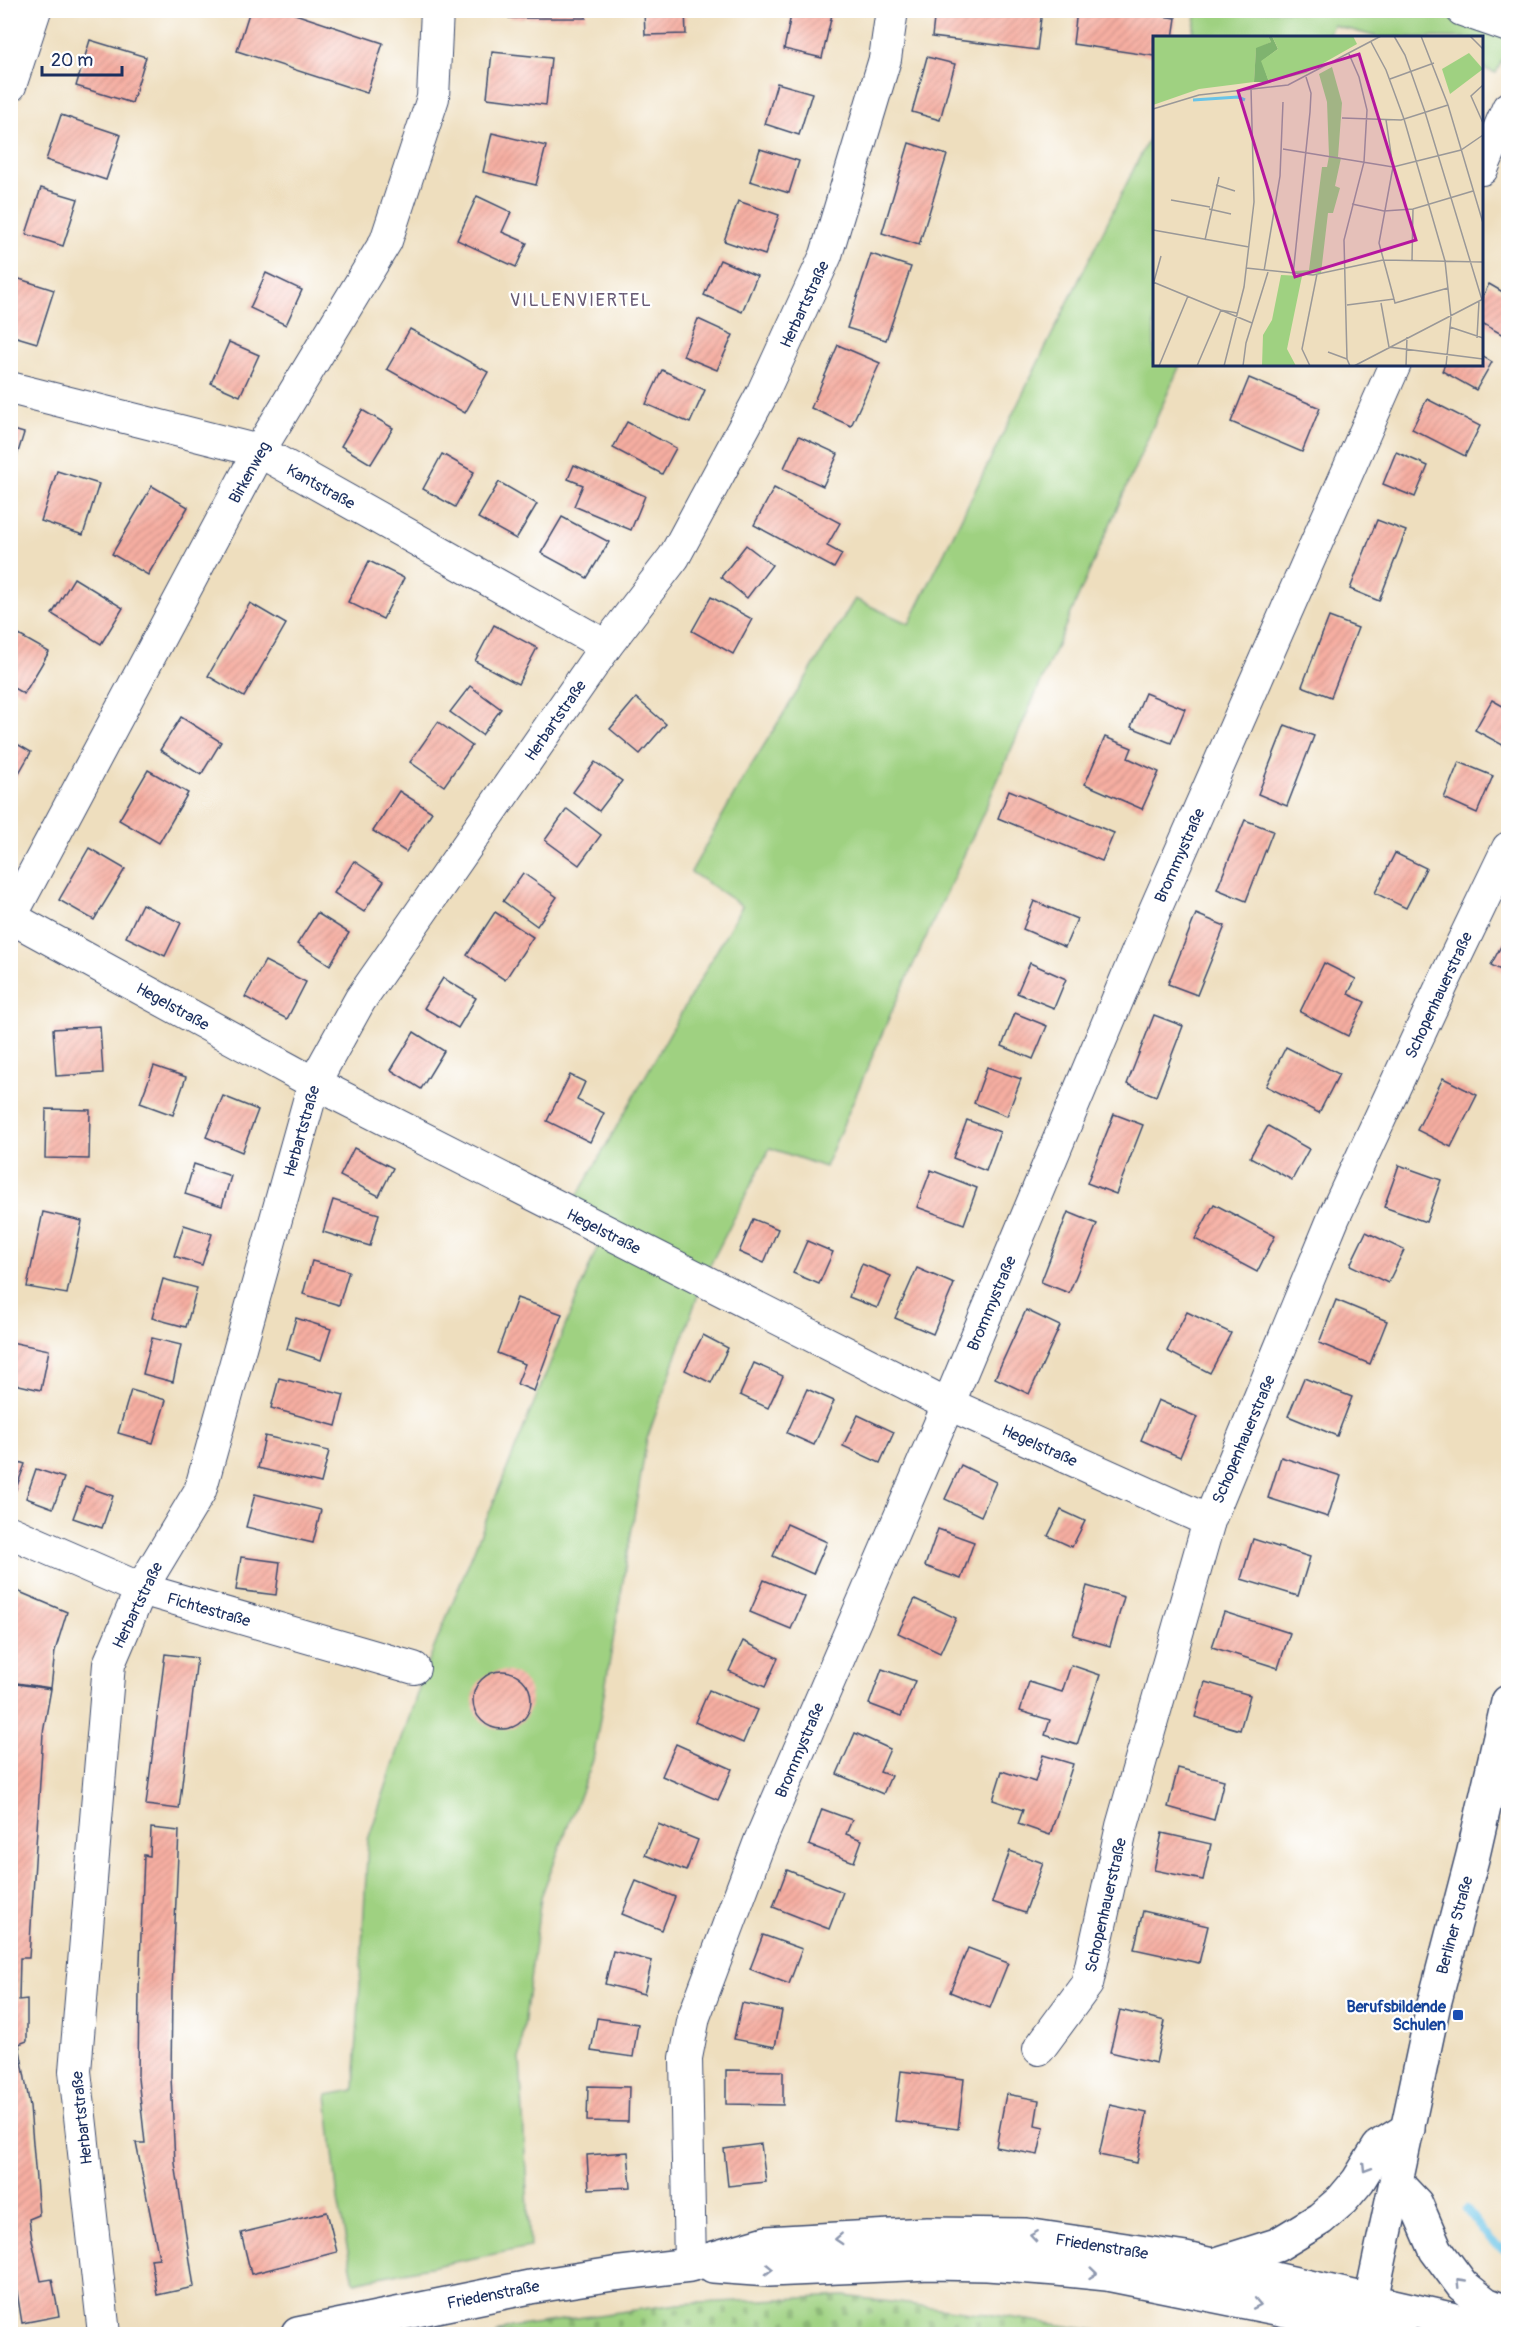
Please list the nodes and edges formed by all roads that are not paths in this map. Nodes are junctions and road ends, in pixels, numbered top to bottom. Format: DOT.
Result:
graph roads {
  1 [pos="35,10"];
  2 [pos="437,10"];
  3 [pos="892,10"];
  4 [pos="1462,10"];
  5 [pos="1509,26"];
  6 [pos="10,86"];
  7 [pos="1509,108"];
  8 [pos="1483,167"];
  9 [pos="1394,366"];
  10 [pos="10,388"];
  11 [pos="259,451"];
  12 [pos="606,646"];
  13 [pos="1509,848"];
  14 [pos="11,918"];
  15 [pos="314,1083"];
  16 [pos="948,1405"];
  17 [pos="1209,1521"];
  18 [pos="10,1532"];
  19 [pos="141,1589"];
  20 [pos="414,1668"];
  21 [pos="1509,1702"];
  22 [pos="1039,2049"];
  23 [pos="1408,2129"];
  24 [pos="1396,2183"];
  25 [pos="1216,2264"];
  26 [pos="690,2265"];
  27 [pos="1368,2313"];
  28 [pos="1509,2313"];
  29 [pos="1509,2332"];
  30 [pos="105,2334"];
  31 [pos="298,2334"];
  32 [pos="1400,2334"];
  1 -- 6 [label="street"];
  2 -- 11 [label="street, Birkenweg"];
  3 -- 12 [label="street, Herbartstraße"];
  4 -- 5 [label="street"];
  7 -- 8 [label="street"];
  9 -- 16 [label="street, Brommystraße"];
  10 -- 11 [label="street, Kantstraße"];
  11 -- 12 [label="street, Kantstraße"];
  11 -- 14 [label="street, Birkenweg"];
  12 -- 15 [label="street, Herbartstraße"];
  13 -- 17 [label="street, Schopenhauerstraße"];
  14 -- 15 [label="street, Hegelstraße"];
  15 -- 16 [label="street, Hegelstraße"];
  15 -- 19 [label="street, Herbartstraße"];
  16 -- 17 [label="street, Hegelstraße"];
  16 -- 26 [label="street, Brommystraße"];
  17 -- 22 [label="street, Schopenhauerstraße"];
  18 -- 19 [label="street, Fichtestraße"];
  19 -- 20 [label="street, Fichtestraße"];
  19 -- 30 [label="street, Herbartstraße"];
  21 -- 23 [label="main road, Berliner Straße"];
  23 -- 24 [label="main road, Berliner Straße"];
  23 -- 25 [label="main road, one-way"];
  24 -- 27 [label="main road, Berliner Straße"];
  28 -- 24 [label="main road, one-way"];
  25 -- 26 [label="main road, Friedenstraße, one-way"];
  25 -- 27 [label="main road, Friedenstraße"];
  26 -- 27 [label="main road, Friedenstraße, one-way"];
  26 -- 31 [label="main road, Friedenstraße"];
  27 -- 29 [label="main road, Friedenstraße"];
  27 -- 32 [label="main road, Friedenstraße"];
}
